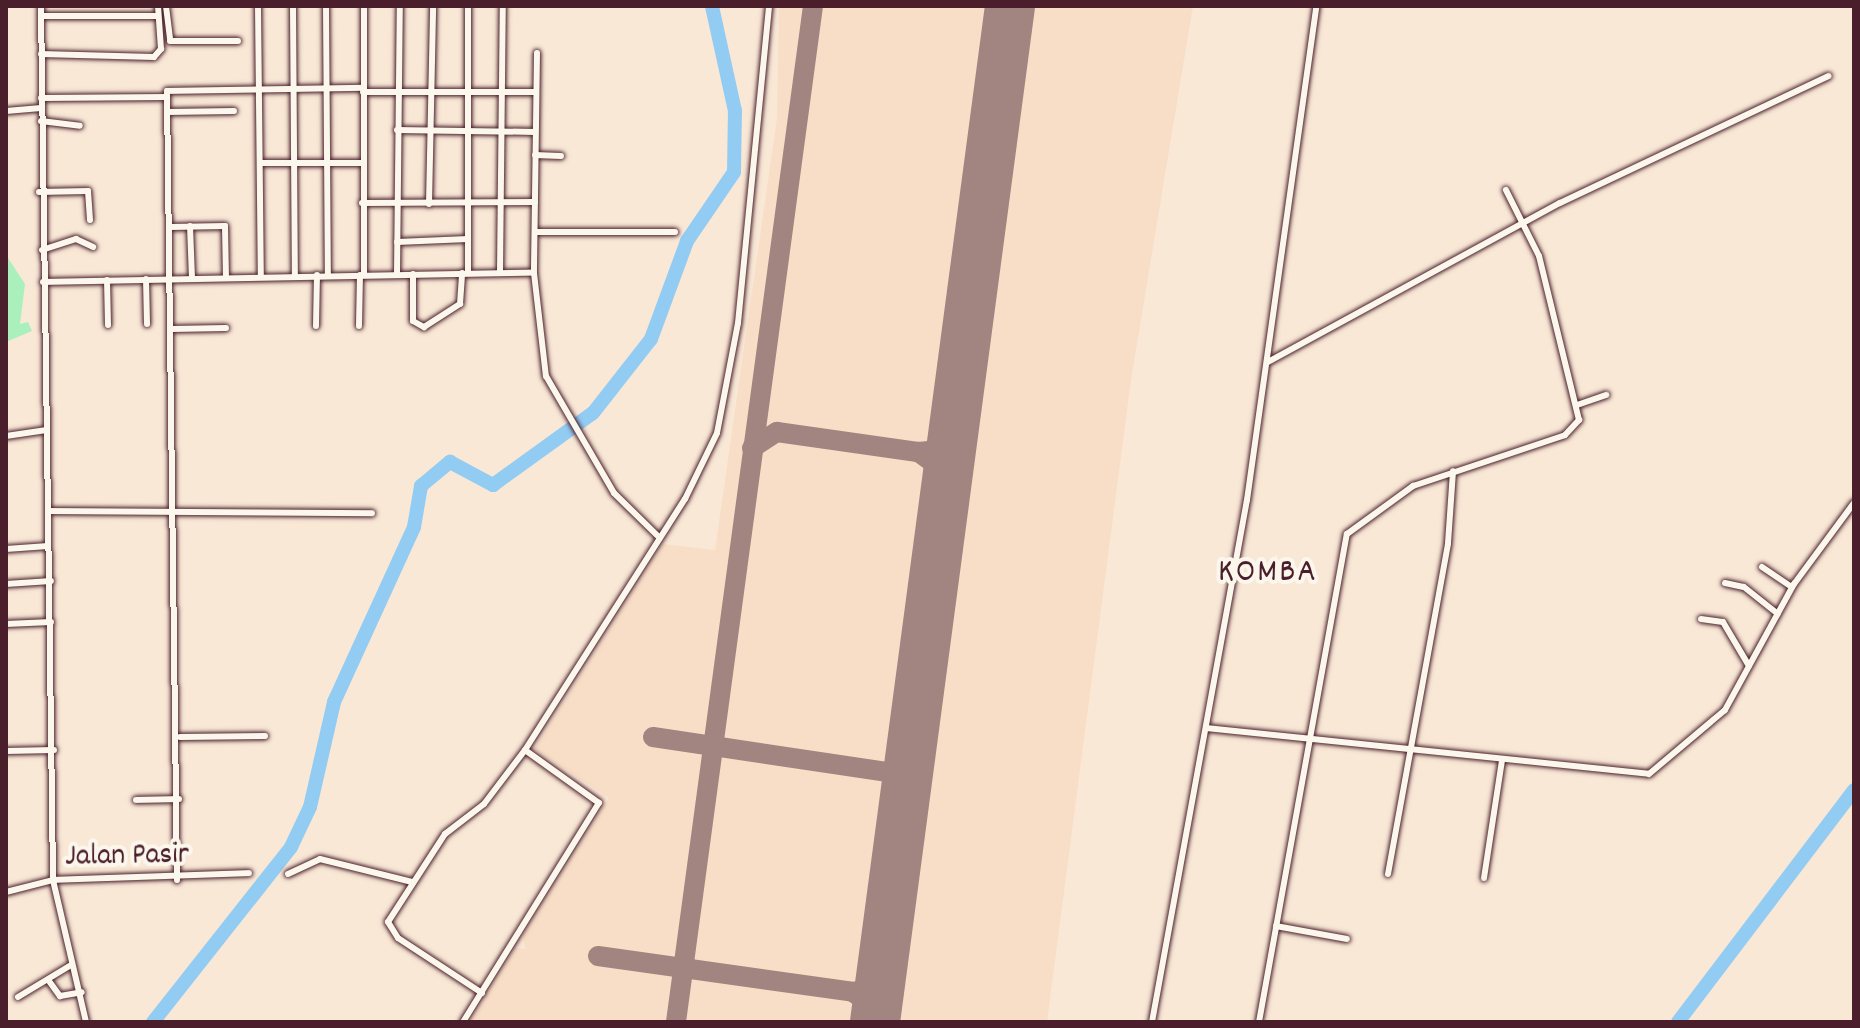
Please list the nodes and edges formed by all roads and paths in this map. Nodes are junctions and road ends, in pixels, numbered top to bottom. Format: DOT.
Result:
graph roads {
  1 [pos="41,6"];
  2 [pos="158,6"];
  3 [pos="166,6"];
  4 [pos="258,6"];
  5 [pos="293,6"];
  6 [pos="326,6"];
  7 [pos="364,6"];
  8 [pos="400,6"];
  9 [pos="433,6"];
  10 [pos="468,6"];
  11 [pos="503,6"];
  12 [pos="769,6"];
  13 [pos="1316,6"];
  14 [pos="41,16"];
  15 [pos="158,16"];
  16 [pos="238,41"];
  17 [pos="537,53"];
  18 [pos="41,54"];
  19 [pos="1829,76"];
  20 [pos="260,86"];
  21 [pos="293,88"];
  22 [pos="327,88"];
  23 [pos="363,90"];
  24 [pos="397,92"];
  25 [pos="432,92"];
  26 [pos="467,92"];
  27 [pos="499,92"];
  28 [pos="534,92"];
  29 [pos="167,97"];
  30 [pos="41,98"];
  31 [pos="41,108"];
  32 [pos="6,111"];
  33 [pos="234,111"];
  34 [pos="167,112"];
  35 [pos="41,121"];
  36 [pos="80,126"];
  37 [pos="397,130"];
  38 [pos="431,130"];
  39 [pos="467,130"];
  40 [pos="499,130"];
  41 [pos="535,132"];
  42 [pos="535,155"];
  43 [pos="561,156"];
  44 [pos="261,163"];
  45 [pos="294,163"];
  46 [pos="328,163"];
  47 [pos="362,163"];
  48 [pos="1506,190"];
  49 [pos="39,192"];
  50 [pos="501,201"];
  51 [pos="466,202"];
  52 [pos="535,202"];
  53 [pos="362,203"];
  54 [pos="429,204"];
  55 [pos="396,205"];
  56 [pos="90,220"];
  57 [pos="1523,224"];
  58 [pos="190,226"];
  59 [pos="170,227"];
  60 [pos="535,232"];
  61 [pos="675,232"];
  62 [pos="468,239"];
  63 [pos="397,242"];
  64 [pos="93,247"];
  65 [pos="42,250"];
  66 [pos="500,272"];
  67 [pos="465,273"];
  68 [pos="534,273"];
  69 [pos="397,274"];
  70 [pos="413,274"];
  71 [pos="261,275"];
  72 [pos="317,275"];
  73 [pos="328,275"];
  74 [pos="362,275"];
  75 [pos="226,276"];
  76 [pos="295,276"];
  77 [pos="192,277"];
  78 [pos="171,278"];
  79 [pos="146,279"];
  80 [pos="107,280"];
  81 [pos="43,282"];
  82 [pos="147,324"];
  83 [pos="108,325"];
  84 [pos="316,326"];
  85 [pos="359,326"];
  86 [pos="226,328"];
  87 [pos="172,329"];
  88 [pos="1268,362"];
  89 [pos="1606,395"];
  90 [pos="1577,405"];
  91 [pos="47,430"];
  92 [pos="6,436"];
  93 [pos="1453,471"];
  94 [pos="1854,503"];
  95 [pos="49,511"];
  96 [pos="175,512"];
  97 [pos="372,513"];
  98 [pos="660,538"];
  99 [pos="48,546"];
  100 [pos="6,549"];
  101 [pos="1762,567"];
  102 [pos="51,581"];
  103 [pos="1725,583"];
  104 [pos="6,584"];
  105 [pos="1792,587"];
  106 [pos="1778,614"];
  107 [pos="1701,619"];
  108 [pos="51,622"];
  109 [pos="6,624"];
  110 [pos="1749,666"];
  111 [pos="1206,728"];
  112 [pos="265,736"];
  113 [pos="180,737"];
  114 [pos="1310,739"];
  115 [pos="54,750"];
  116 [pos="525,750"];
  117 [pos="1405,750"];
  118 [pos="6,751"];
  119 [pos="1502,761"];
  120 [pos="179,799"];
  121 [pos="136,800"];
  122 [pos="249,873"];
  123 [pos="288,874"];
  124 [pos="1388,874"];
  125 [pos="1484,878"];
  126 [pos="53,880"];
  127 [pos="177,880"];
  128 [pos="412,882"];
  129 [pos="6,892"];
  130 [pos="1276,926"];
  131 [pos="1347,939"];
  132 [pos="71,965"];
  133 [pos="49,981"];
  134 [pos="82,992"];
  135 [pos="482,993"];
  136 [pos="18,997"];
  137 [pos="86,1018"];
  138 [pos="78,1022"];
  139 [pos="463,1022"];
  140 [pos="1152,1022"];
  141 [pos="1259,1022"];
  1 -- 14 [label="street"];
  2 -- 15 [label="street"];
  3 -- 16 [label="street"];
  4 -- 20 [label="street"];
  5 -- 21 [label="street"];
  6 -- 22 [label="street"];
  7 -- 23 [label="street"];
  8 -- 24 [label="street"];
  9 -- 25 [label="street"];
  10 -- 26 [label="street"];
  11 -- 27 [label="street"];
  12 -- 98 [label="street"];
  13 -- 88 [label="street"];
  14 -- 15 [label="street"];
  14 -- 18 [label="street"];
  15 -- 18 [label="street"];
  17 -- 28 [label="street"];
  18 -- 30 [label="street"];
  19 -- 57 [label="street"];
  20 -- 21 [label="street"];
  20 -- 29 [label="street"];
  20 -- 44 [label="street"];
  21 -- 22 [label="street"];
  21 -- 45 [label="street"];
  22 -- 23 [label="street"];
  22 -- 46 [label="street"];
  23 -- 24 [label="street"];
  23 -- 47 [label="street"];
  24 -- 25 [label="street"];
  24 -- 37 [label="street"];
  25 -- 26 [label="street"];
  25 -- 38 [label="street"];
  26 -- 27 [label="street"];
  26 -- 39 [label="street"];
  27 -- 28 [label="street"];
  27 -- 40 [label="street"];
  28 -- 41 [label="street"];
  29 -- 30 [label="street"];
  29 -- 34 [label="street"];
  30 -- 31 [label="street"];
  31 -- 32 [label="street"];
  31 -- 35 [label="street"];
  33 -- 34 [label="street"];
  34 -- 59 [label="street"];
  35 -- 36 [label="street"];
  35 -- 49 [label="street"];
  37 -- 38 [label="street"];
  37 -- 55 [label="street"];
  38 -- 39 [label="street"];
  38 -- 54 [label="street"];
  39 -- 40 [label="street"];
  39 -- 51 [label="street"];
  40 -- 41 [label="street"];
  40 -- 50 [label="street"];
  41 -- 42 [label="street"];
  42 -- 43 [label="street"];
  42 -- 52 [label="street"];
  44 -- 45 [label="street"];
  44 -- 71 [label="street"];
  45 -- 46 [label="street"];
  45 -- 76 [label="street"];
  46 -- 47 [label="street"];
  46 -- 73 [label="street"];
  47 -- 53 [label="street"];
  48 -- 57 [label="street"];
  49 -- 56 [label="street"];
  49 -- 65 [label="street"];
  50 -- 51 [label="street"];
  50 -- 52 [label="street"];
  50 -- 66 [label="street"];
  51 -- 54 [label="street"];
  51 -- 62 [label="street"];
  52 -- 60 [label="street"];
  53 -- 55 [label="street"];
  53 -- 74 [label="street"];
  54 -- 55 [label="street"];
  55 -- 63 [label="street"];
  57 -- 88 [label="street"];
  57 -- 90 [label="street"];
  58 -- 59 [label="street"];
  58 -- 75 [label="street"];
  58 -- 77 [label="street"];
  59 -- 78 [label="street"];
  60 -- 61 [label="street"];
  60 -- 68 [label="street"];
  62 -- 63 [label="street"];
  62 -- 67 [label="street"];
  63 -- 69 [label="street"];
  64 -- 65 [label="street"];
  65 -- 81 [label="street"];
  66 -- 67 [label="street"];
  66 -- 68 [label="street"];
  67 -- 70 [label="street"];
  67 -- 70 [label="street"];
  68 -- 98 [label="street"];
  69 -- 70 [label="street"];
  69 -- 74 [label="street"];
  71 -- 75 [label="street"];
  71 -- 76 [label="street"];
  72 -- 73 [label="street"];
  72 -- 76 [label="street"];
  72 -- 84 [label="street"];
  73 -- 74 [label="street"];
  74 -- 85 [label="street"];
  75 -- 77 [label="street"];
  77 -- 78 [label="street"];
  78 -- 79 [label="street"];
  78 -- 87 [label="street"];
  79 -- 80 [label="street"];
  79 -- 82 [label="street"];
  80 -- 81 [label="street"];
  80 -- 83 [label="street"];
  81 -- 91 [label="street"];
  86 -- 87 [label="street"];
  87 -- 96 [label="street"];
  88 -- 111 [label="street"];
  89 -- 90 [label="street"];
  90 -- 93 [label="street"];
  91 -- 92 [label="street"];
  91 -- 95 [label="street"];
  93 -- 114 [label="street"];
  93 -- 117 [label="street"];
  94 -- 105 [label="street"];
  95 -- 96 [label="street"];
  95 -- 99 [label="street"];
  96 -- 97 [label="street"];
  96 -- 113 [label="street"];
  98 -- 116 [label="street"];
  99 -- 100 [label="street"];
  99 -- 102 [label="street"];
  101 -- 105 [label="street"];
  102 -- 104 [label="street"];
  102 -- 108 [label="street"];
  103 -- 106 [label="street"];
  105 -- 106 [label="street"];
  106 -- 110 [label="street"];
  107 -- 110 [label="street"];
  108 -- 109 [label="street"];
  108 -- 115 [label="street"];
  110 -- 119 [label="street"];
  111 -- 114 [label="street"];
  111 -- 140 [label="street"];
  112 -- 113 [label="street"];
  113 -- 120 [label="street"];
  114 -- 117 [label="street"];
  114 -- 130 [label="street"];
  115 -- 118 [label="street"];
  115 -- 126 [label="street"];
  116 -- 128 [label="street"];
  116 -- 135 [label="street"];
  117 -- 119 [label="street"];
  117 -- 124 [label="street"];
  119 -- 125 [label="street"];
  120 -- 121 [label="street"];
  120 -- 127 [label="street"];
  122 -- 127 [label="street, Jalan Pasir"];
  123 -- 128 [label="street"];
  126 -- 127 [label="street, Jalan Pasir"];
  126 -- 129 [label="street, Jalan Pasir"];
  126 -- 132 [label="street"];
  128 -- 135 [label="street"];
  130 -- 131 [label="street"];
  130 -- 141 [label="street"];
  132 -- 133 [label="street"];
  132 -- 134 [label="street"];
  133 -- 134 [label="street"];
  133 -- 136 [label="street"];
  134 -- 137 [label="street"];
  135 -- 139 [label="street"];
  137 -- 138 [label="street"];
}
